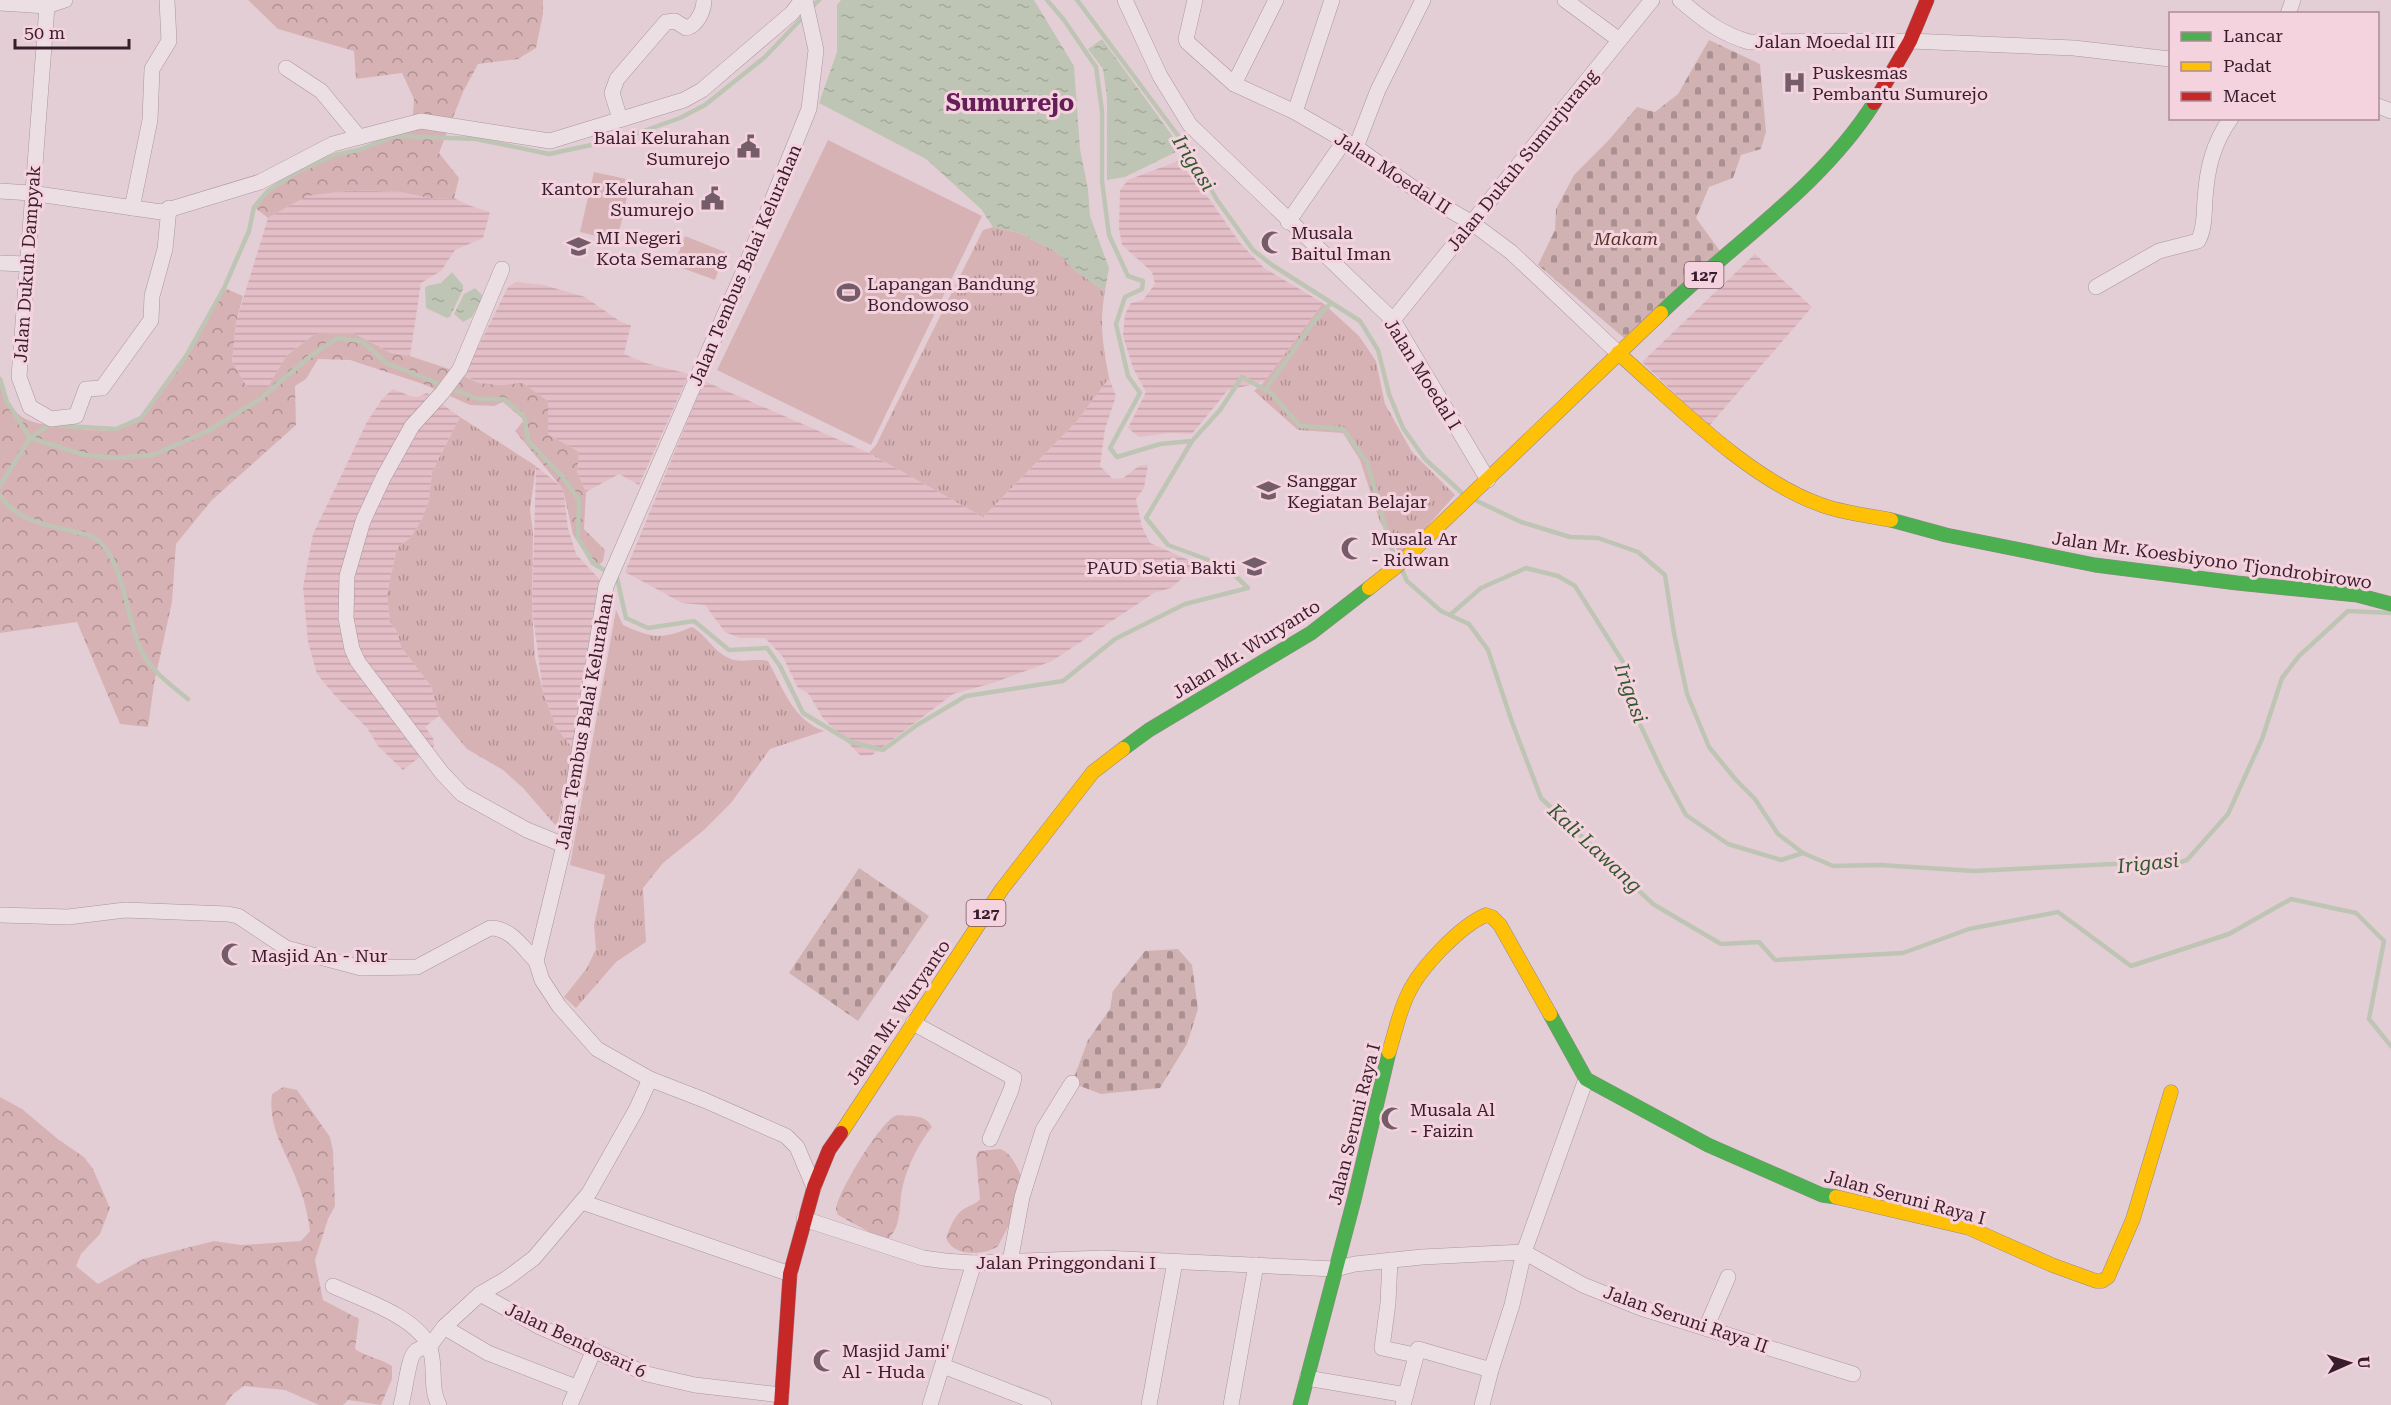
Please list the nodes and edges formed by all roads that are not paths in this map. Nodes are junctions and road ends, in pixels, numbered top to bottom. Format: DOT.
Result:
graph roads {
  1 [pos="65,0"];
  2 [pos="167,0"];
  3 [pos="704,0"];
  4 [pos="804,0"];
  5 [pos="1125,0"];
  6 [pos="1195,0"];
  7 [pos="1276,0"];
  8 [pos="1332,0"];
  9 [pos="1423,0"];
  10 [pos="1565,0"];
  11 [pos="1652,0"];
  12 [pos="1680,0"];
  13 [pos="1927,0"];
  14 [pos="0,3"];
  15 [pos="47,6"];
  16 [pos="1618,39"];
  17 [pos="1910,41"];
  18 [pos="2169,59"];
  19 [pos="286,68"];
  20 [pos="1234,84"];
  21 [pos="1295,112"];
  22 [pos="620,119"];
  23 [pos="2230,120"];
  24 [pos="359,137"];
  25 [pos="1350,144"];
  26 [pos="0,190"];
  27 [pos="31,193"];
  28 [pos="132,208"];
  29 [pos="169,208"];
  30 [pos="1288,222"];
  31 [pos="1472,223"];
  32 [pos="0,262"];
  33 [pos="26,264"];
  34 [pos="502,269"];
  35 [pos="2096,287"];
  36 [pos="1393,320"];
  37 [pos="1617,353"];
  38 [pos="1488,480"];
  39 [pos="2391,604"];
  40 [pos="564,845"];
  41 [pos="0,915"];
  42 [pos="536,961"];
  43 [pos="913,1023"];
  44 [pos="650,1079"];
  45 [pos="1586,1079"];
  46 [pos="1072,1083"];
  47 [pos="2171,1092"];
  48 [pos="990,1139"];
  49 [pos="814,1187"];
  50 [pos="582,1202"];
  51 [pos="804,1219"];
  52 [pos="1524,1252"];
  53 [pos="1390,1260"];
  54 [pos="1010,1262"];
  55 [pos="1175,1262"];
  56 [pos="974,1263"];
  57 [pos="1256,1265"];
  58 [pos="1335,1269"];
  59 [pos="790,1274"];
  60 [pos="1728,1277"];
  61 [pos="333,1286"];
  62 [pos="480,1294"];
  63 [pos="444,1327"];
  64 [pos="1706,1328"];
  65 [pos="429,1347"];
  66 [pos="594,1350"];
  67 [pos="1415,1355"];
  68 [pos="942,1366"];
  69 [pos="1491,1370"];
  70 [pos="1853,1374"];
  71 [pos="1307,1378"];
  72 [pos="576,1387"];
  73 [pos="781,1400"];
  74 [pos="1405,1400"];
  75 [pos="401,1405"];
  76 [pos="439,1405"];
  77 [pos="570,1405"];
  78 [pos="930,1405"];
  79 [pos="1044,1405"];
  80 [pos="1149,1405"];
  81 [pos="1231,1405"];
  82 [pos="1300,1405"];
  83 [pos="1482,1405"];
  1 -- 15 [label="street"];
  2 -- 28 [label="street"];
  3 -- 22 [label="street"];
  4 -- 22 [label="street"];
  4 -- 40 [label="street, Jalan Tembus Balai Kelurahan"];
  5 -- 30 [label="street, Jalan Moedal I"];
  6 -- 20 [label="street, Jalan Moedal II"];
  7 -- 20 [label="street"];
  8 -- 21 [label="street"];
  9 -- 25 [label="street"];
  10 -- 16 [label="street"];
  11 -- 16 [label="street, Jalan Dukuh Sumurjurang"];
  12 -- 17 [label="street, Jalan Moedal III"];
  13 -- 17 [label="main road, Jalan Mr. Wuryanto / 127"];
  14 -- 15 [label="street"];
  15 -- 27 [label="street, Jalan Dukuh Dampyak"];
  16 -- 31 [label="street, Jalan Dukuh Sumurjurang"];
  17 -- 18 [label="street, Jalan Moedal III"];
  17 -- 37 [label="main road, Jalan Mr. Wuryanto / 127"];
  19 -- 24 [label="street"];
  20 -- 21 [label="street, Jalan Moedal II"];
  21 -- 25 [label="street, Jalan Moedal II"];
  22 -- 24 [label="street"];
  23 -- 35 [label="street"];
  24 -- 29 [label="street"];
  25 -- 30 [label="street"];
  25 -- 31 [label="street, Jalan Moedal II"];
  26 -- 27 [label="street"];
  27 -- 28 [label="street"];
  27 -- 33 [label="street, Jalan Dukuh Dampyak"];
  28 -- 29 [label="street"];
  29 -- 33 [label="street, Jalan Dukuh Dampyak"];
  30 -- 36 [label="street, Jalan Moedal I"];
  31 -- 36 [label="street, Jalan Dukuh Sumurjurang"];
  31 -- 37 [label="street, Jalan Moedal II"];
  32 -- 33 [label="street"];
  34 -- 40 [label="street"];
  36 -- 38 [label="street, Jalan Moedal I"];
  37 -- 38 [label="main road, Jalan Mr. Wuryanto / 127"];
  37 -- 39 [label="main road, Jalan Mr. Koesbiyono Tjondrobirowo"];
  38 -- 43 [label="main road, Jalan Mr. Wuryanto / 127"];
  40 -- 42 [label="street, Jalan Tembus Balai Kelurahan"];
  41 -- 42 [label="street"];
  42 -- 44 [label="street"];
  43 -- 48 [label="street"];
  43 -- 49 [label="main road, Jalan Mr. Wuryanto / 127"];
  44 -- 49 [label="street"];
  44 -- 50 [label="street"];
  45 -- 47 [label="main road, Jalan Seruni Raya I"];
  45 -- 52 [label="street"];
  45 -- 58 [label="main road, Jalan Seruni Raya I"];
  46 -- 54 [label="street"];
  49 -- 51 [label="main road, Jalan Mr. Wuryanto / 127"];
  50 -- 59 [label="street"];
  50 -- 62 [label="street"];
  51 -- 56 [label="street, Jalan Pringgondani I"];
  51 -- 59 [label="main road, Jalan Mr. Wuryanto / 127"];
  52 -- 53 [label="street"];
  52 -- 64 [label="street, Jalan Seruni Raya II"];
  52 -- 69 [label="street"];
  53 -- 58 [label="street"];
  53 -- 67 [label="street"];
  54 -- 55 [label="street, Jalan Pringgondani I"];
  54 -- 56 [label="street, Jalan Pringgondani I"];
  55 -- 57 [label="street, Jalan Pringgondani I"];
  55 -- 80 [label="street"];
  56 -- 68 [label="street"];
  57 -- 58 [label="street, Jalan Pringgondani I"];
  57 -- 81 [label="street"];
  58 -- 71 [label="main road, Jalan Seruni Raya I"];
  59 -- 73 [label="main road, Jalan Mr. Wuryanto / 127"];
  60 -- 64 [label="street"];
  61 -- 65 [label="street"];
  62 -- 63 [label="street"];
  62 -- 66 [label="street, Jalan Bendosari 6"];
  63 -- 65 [label="street"];
  63 -- 72 [label="street"];
  64 -- 70 [label="street, Jalan Seruni Raya II"];
  65 -- 75 [label="street"];
  65 -- 76 [label="street"];
  66 -- 72 [label="street"];
  66 -- 73 [label="street, Jalan Bendosari 6"];
  67 -- 69 [label="street"];
  67 -- 74 [label="street"];
  68 -- 78 [label="street"];
  68 -- 79 [label="street"];
  69 -- 83 [label="street"];
  71 -- 74 [label="street"];
  71 -- 82 [label="main road, Jalan Seruni Raya I"];
  72 -- 77 [label="street"];
}
